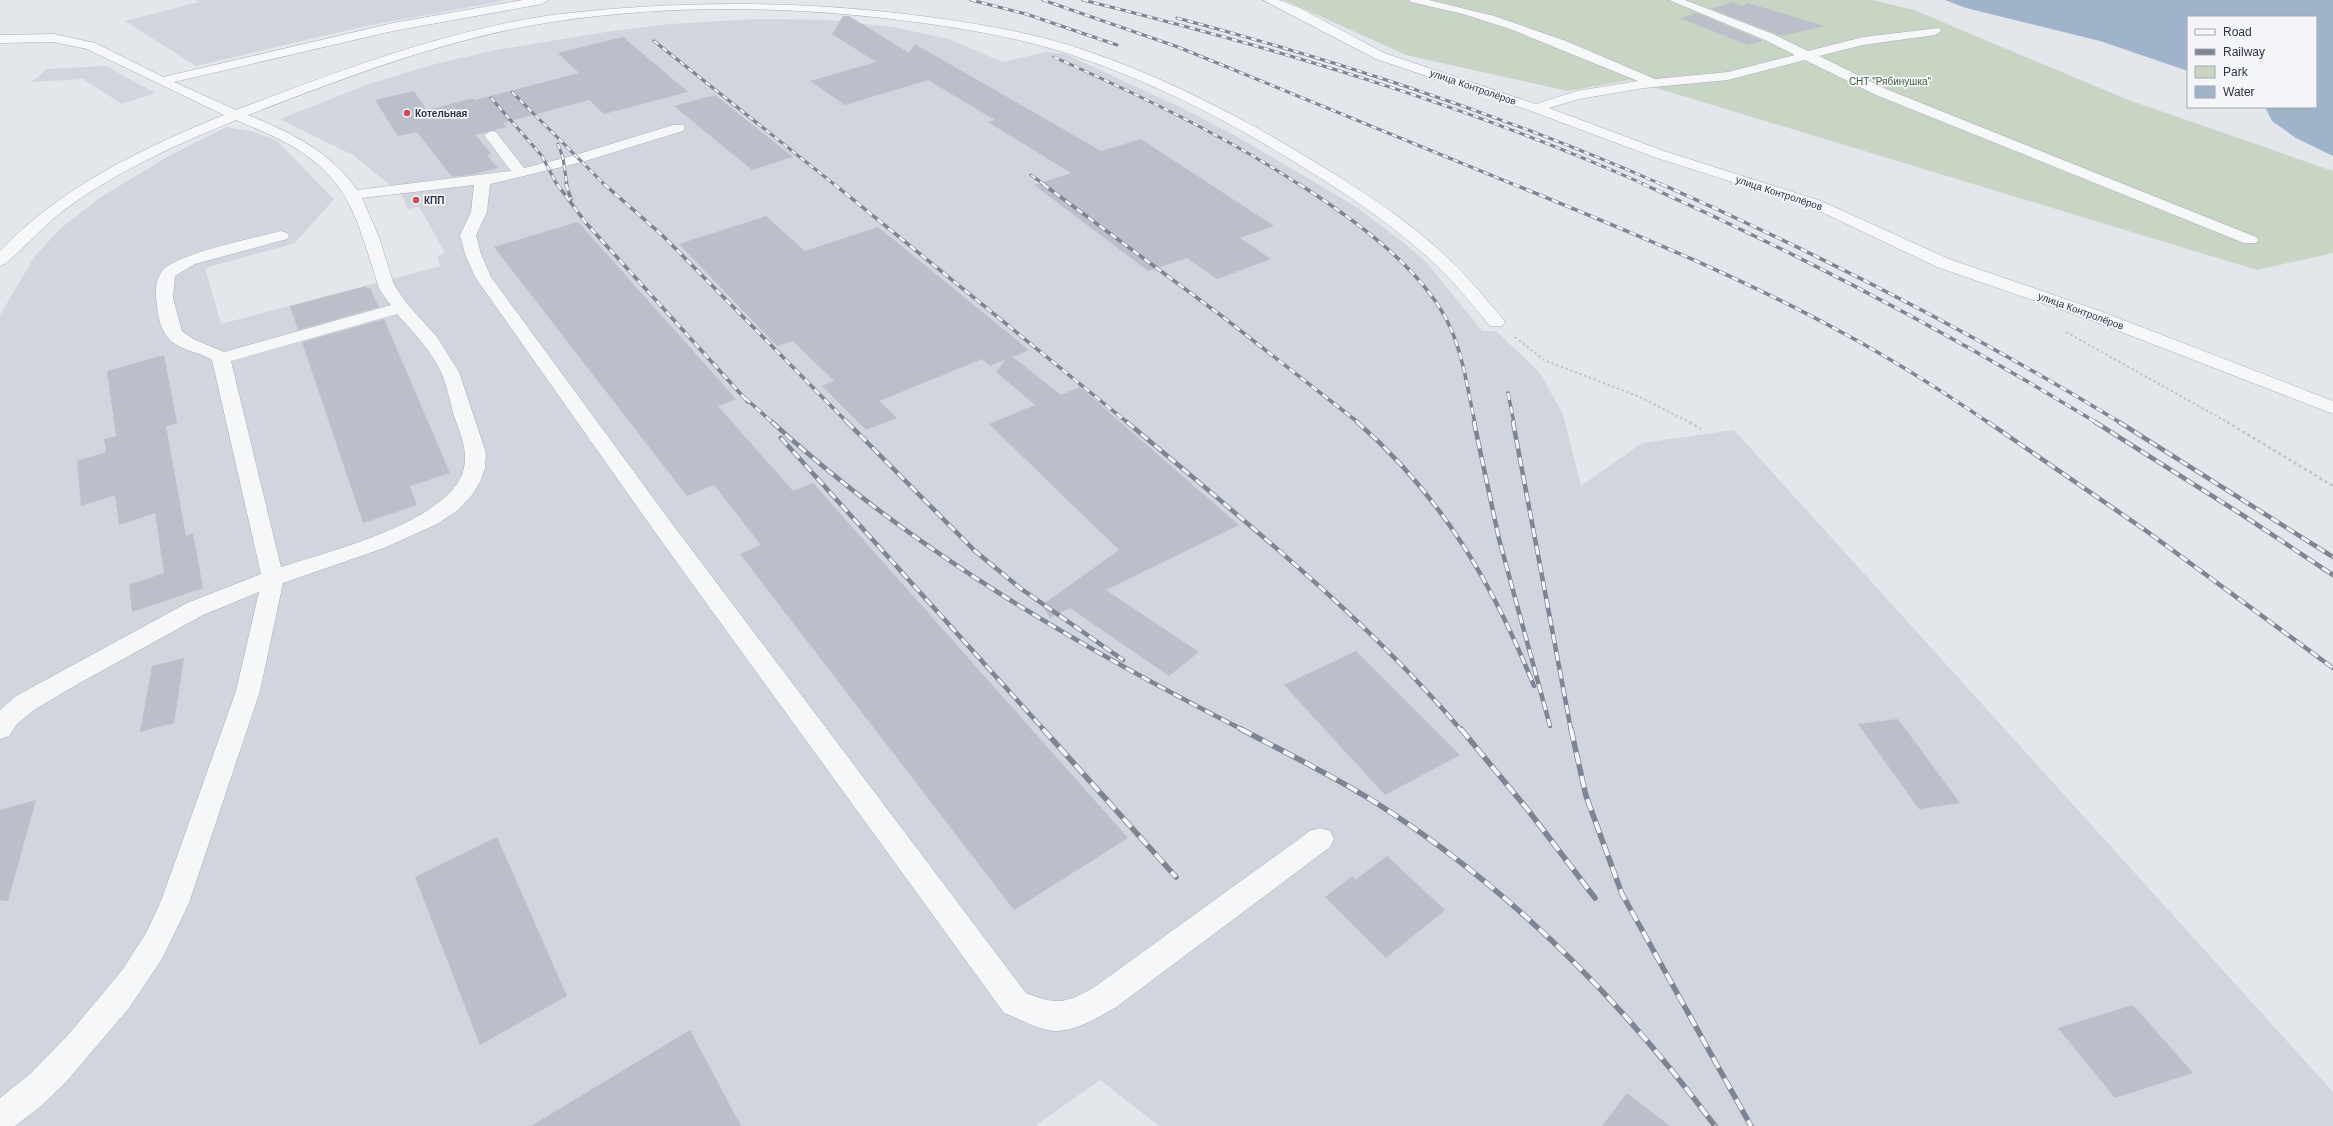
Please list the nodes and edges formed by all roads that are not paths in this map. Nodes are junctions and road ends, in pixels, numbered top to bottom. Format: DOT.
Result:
graph roads {
  1 [pos="542,0"];
  2 [pos="1269,0"];
  3 [pos="1415,0"];
  4 [pos="1675,0"];
  5 [pos="1935,31"];
  6 [pos="0,39"];
  7 [pos="1806,55"];
  8 [pos="162,81"];
  9 [pos="1655,84"];
  10 [pos="1536,108"];
  11 [pos="236,115"];
  12 [pos="678,128"];
  13 [pos="492,135"];
  14 [pos="521,173"];
  15 [pos="482,180"];
  16 [pos="353,195"];
  17 [pos="281,236"];
  18 [pos="2250,240"];
  19 [pos="0,261"];
  20 [pos="400,308"];
  21 [pos="1496,322"];
  22 [pos="221,358"];
  23 [pos="2333,408"];
  24 [pos="273,578"];
  25 [pos="0,729"];
  26 [pos="1320,839"];
  27 [pos="0,1117"];
  1 -- 8 [label="street"];
  2 -- 10 [label="street, улица Контролёров"];
  3 -- 9 [label="street"];
  4 -- 7 [label="street"];
  5 -- 7 [label="street"];
  6 -- 8 [label="street"];
  7 -- 9 [label="street"];
  7 -- 18 [label="street"];
  8 -- 11 [label="street"];
  9 -- 10 [label="street"];
  10 -- 23 [label="street, улица Контролёров"];
  11 -- 16 [label="street"];
  11 -- 19 [label="street"];
  11 -- 21 [label="street"];
  12 -- 14 [label="street"];
  13 -- 14 [label="street"];
  14 -- 15 [label="street"];
  15 -- 16 [label="street"];
  15 -- 26 [label="street"];
  16 -- 20 [label="street"];
  17 -- 22 [label="street"];
  20 -- 22 [label="street"];
  20 -- 24 [label="street"];
  22 -- 24 [label="street"];
  24 -- 25 [label="street"];
  24 -- 27 [label="street"];
}
